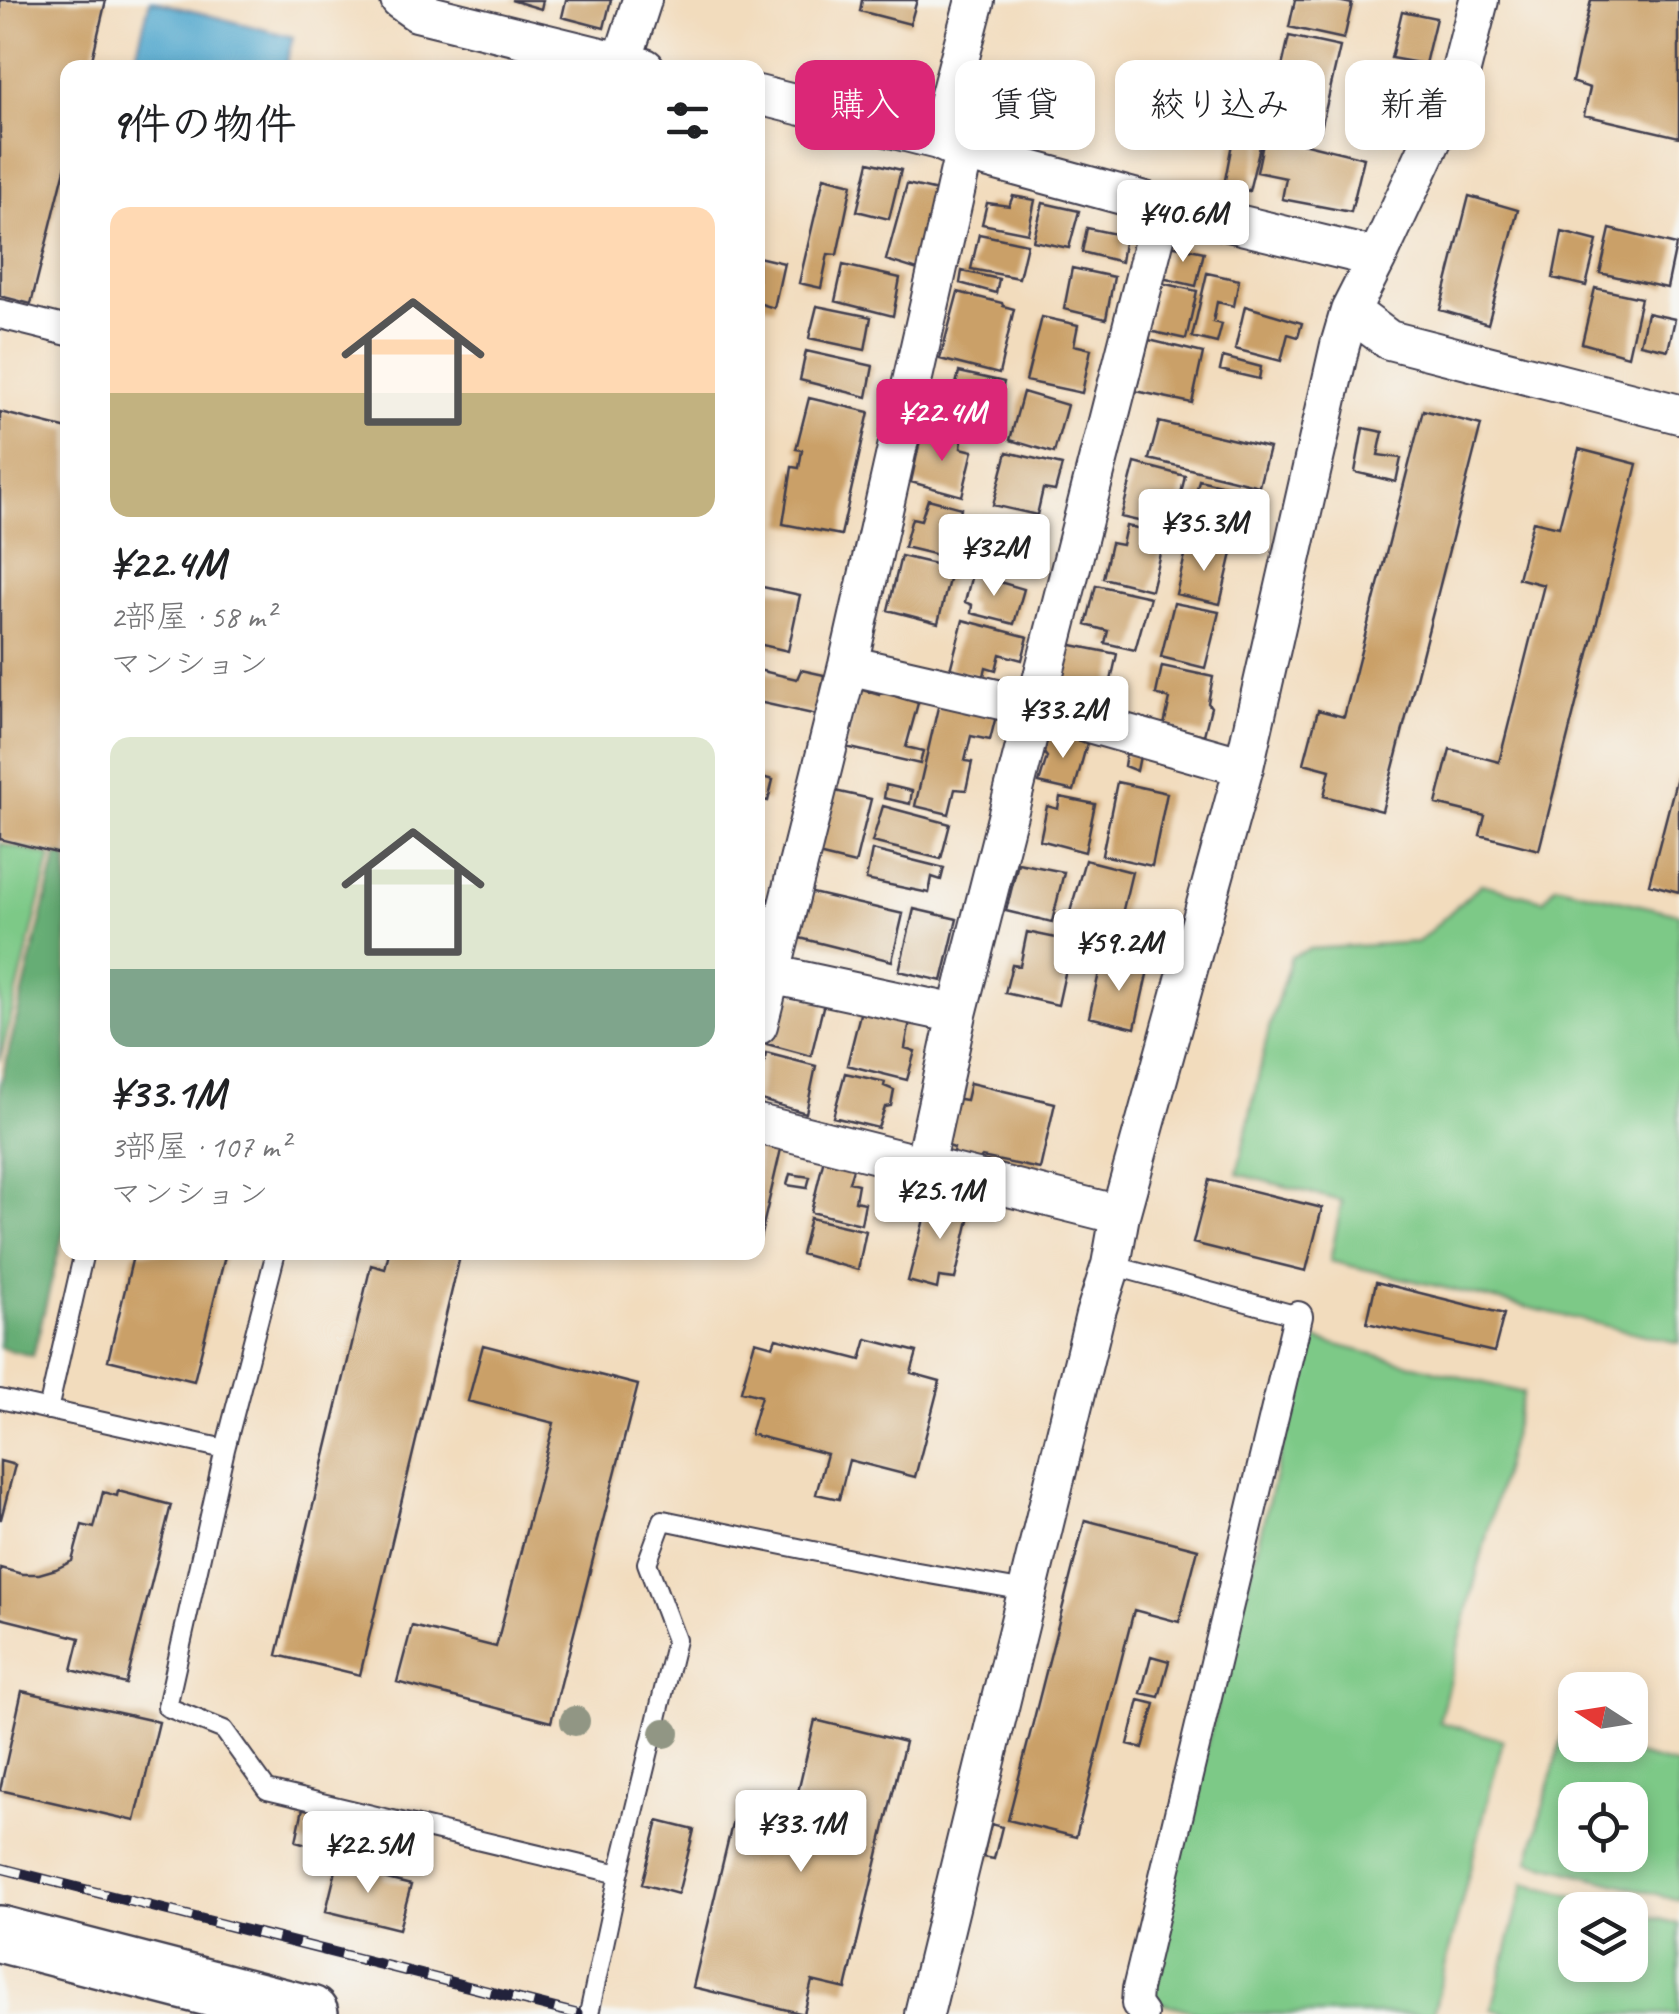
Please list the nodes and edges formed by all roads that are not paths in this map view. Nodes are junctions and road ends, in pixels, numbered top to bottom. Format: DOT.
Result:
graph roads {
  1 [pos="400,0"];
  2 [pos="642,0"];
  3 [pos="975,0"];
  4 [pos="1479,0"];
  5 [pos="604,60"];
  6 [pos="617,60"];
  7 [pos="765,98"];
  8 [pos="951,146"];
  9 [pos="1163,206"];
  10 [pos="1377,258"];
  11 [pos="1350,312"];
  12 [pos="0,314"];
  13 [pos="60,330"];
  14 [pos="1679,414"];
  15 [pos="848,665"];
  16 [pos="1036,708"];
  17 [pos="1244,767"];
  18 [pos="770,974"];
  19 [pos="765,995"];
  20 [pos="956,1014"];
  21 [pos="765,1126"];
  22 [pos="924,1166"];
  23 [pos="1120,1215"];
  24 [pos="82,1260"];
  25 [pos="274,1260"];
  26 [pos="1110,1264"];
  27 [pos="1298,1316"];
  28 [pos="0,1399"];
  29 [pos="48,1410"];
  30 [pos="225,1449"];
  31 [pos="1009,1588"];
  32 [pos="619,1874"];
  33 [pos="0,1934"];
  34 [pos="310,2014"];
  35 [pos="589,2014"];
  36 [pos="924,2014"];
  37 [pos="1144,2014"];
  1 -- 5 [label="street"];
  2 -- 6 [label="street"];
  3 -- 8 [label="street"];
  4 -- 10 [label="street"];
  7 -- 8 [label="street"];
  8 -- 9 [label="street"];
  8 -- 15 [label="street"];
  9 -- 10 [label="street"];
  9 -- 16 [label="street"];
  10 -- 11 [label="street"];
  11 -- 14 [label="street"];
  11 -- 17 [label="street"];
  12 -- 13 [label="street"];
  15 -- 16 [label="street"];
  15 -- 18 [label="street"];
  16 -- 17 [label="street"];
  16 -- 20 [label="street"];
  17 -- 23 [label="street"];
  18 -- 19 [label="street"];
  18 -- 20 [label="street"];
  20 -- 22 [label="street"];
  21 -- 22 [label="street"];
  22 -- 23 [label="street"];
  23 -- 26 [label="street"];
  24 -- 29 [label="lane"];
  25 -- 30 [label="lane"];
  26 -- 27 [label="lane"];
  26 -- 36 [label="street"];
  27 -- 37 [label="street"];
  28 -- 29 [label="lane"];
  29 -- 30 [label="lane"];
  30 -- 32 [label="lane"];
  31 -- 32 [label="lane"];
  32 -- 35 [label="lane"];
  33 -- 34 [label="highway"];
}
